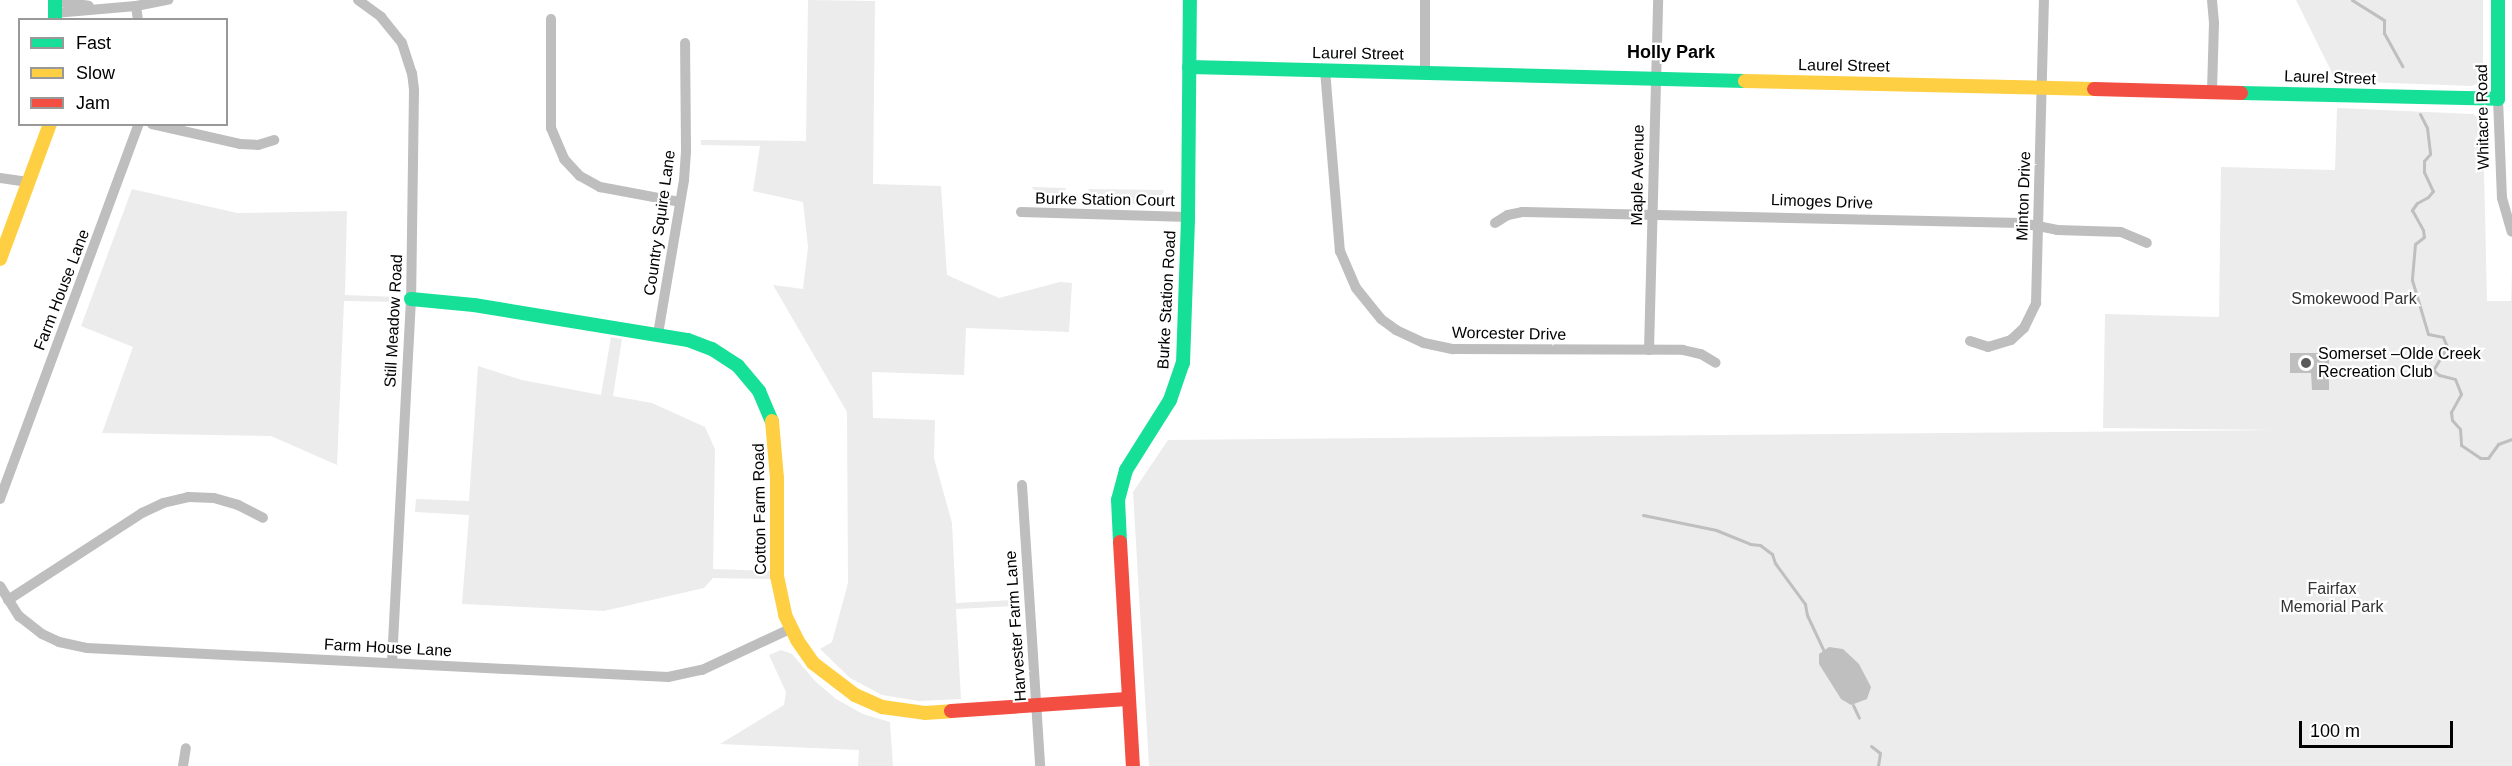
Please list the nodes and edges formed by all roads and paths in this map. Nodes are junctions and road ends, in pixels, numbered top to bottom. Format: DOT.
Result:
graph roads {
  1 [pos="168,0"];
  2 [pos="358,0"];
  3 [pos="1190,0"];
  4 [pos="1425,0"];
  5 [pos="1658,0"];
  6 [pos="2044,0"];
  7 [pos="2212,0"];
  8 [pos="2498,0"];
  9 [pos="136,6"];
  10 [pos="55,8"];
  11 [pos="138,18"];
  12 [pos="551,19"];
  13 [pos="684,43"];
  14 [pos="1189,67"];
  15 [pos="1425,72"];
  16 [pos="1325,73"];
  17 [pos="1656,78"];
  18 [pos="2043,87"];
  19 [pos="2212,91"];
  20 [pos="2498,99"];
  21 [pos="49,126"];
  22 [pos="138,126"];
  23 [pos="161,126"];
  24 [pos="274,140"];
  25 [pos="0,178"];
  26 [pos="30,182"];
  27 [pos="680,202"];
  28 [pos="1021,212"];
  29 [pos="1653,214"];
  30 [pos="1188,217"];
  31 [pos="1495,223"];
  32 [pos="2038,225"];
  33 [pos="2512,232"];
  34 [pos="2147,243"];
  35 [pos="0,259"];
  36 [pos="411,299"];
  37 [pos="658,334"];
  38 [pos="1970,341"];
  39 [pos="1649,350"];
  40 [pos="1716,363"];
  41 [pos="1022,485"];
  42 [pos="0,499"];
  43 [pos="263,518"];
  44 [pos="0,586"];
  45 [pos="8,600"];
  46 [pos="790,629"];
  47 [pos="392,663"];
  48 [pos="1127,699"];
  49 [pos="1036,706"];
  50 [pos="186,748"];
  51 [pos="183,766"];
  52 [pos="1040,766"];
  53 [pos="1133,766"];
  1 -- 9 [label="street"];
  2 -- 36 [label="street, Still Meadow Road"];
  3 -- 14 [label="street, Burke Station Road"];
  4 -- 15 [label="street"];
  5 -- 17 [label="street, Maple Avenue"];
  6 -- 18 [label="street, Minton Drive"];
  7 -- 19 [label="street"];
  8 -- 20 [label="street, Whitacre Road"];
  9 -- 10 [label="street"];
  9 -- 11 [label="street"];
  12 -- 27 [label="street"];
  13 -- 27 [label="street, Country Squire Lane"];
  14 -- 16 [label="street, Laurel Street"];
  14 -- 30 [label="street, Burke Station Road"];
  15 -- 16 [label="street, Laurel Street"];
  15 -- 17 [label="street, Laurel Street"];
  16 -- 39 [label="street, Worcester Drive"];
  17 -- 18 [label="street, Laurel Street"];
  17 -- 29 [label="street, Maple Avenue"];
  18 -- 19 [label="street, Laurel Street"];
  18 -- 32 [label="street, Minton Drive"];
  19 -- 20 [label="street, Laurel Street"];
  20 -- 33 [label="street, Whitacre Road"];
  21 -- 26 [label="street"];
  22 -- 42 [label="street, Farm House Lane"];
  23 -- 24 [label="street"];
  25 -- 26 [label="street"];
  26 -- 35 [label="street"];
  27 -- 37 [label="street, Country Squire Lane"];
  28 -- 30 [label="street, Burke Station Court"];
  29 -- 31 [label="street, Limoges Drive"];
  29 -- 32 [label="street, Limoges Drive"];
  29 -- 39 [label="street, Maple Avenue"];
  30 -- 48 [label="street, Burke Station Road"];
  32 -- 34 [label="street, Limoges Drive"];
  32 -- 38 [label="street, Minton Drive"];
  36 -- 37 [label="street, Cotton Farm Road"];
  36 -- 47 [label="street, Still Meadow Road"];
  37 -- 46 [label="street, Cotton Farm Road"];
  39 -- 40 [label="street, Worcester Drive"];
  41 -- 49 [label="street, Harvester Farm Lane"];
  43 -- 45 [label="street"];
  44 -- 45 [label="street, Farm House Lane"];
  45 -- 47 [label="street, Farm House Lane"];
  46 -- 47 [label="street, Farm House Lane"];
  46 -- 49 [label="street, Cotton Farm Road"];
  48 -- 49 [label="street, Cotton Farm Road"];
  48 -- 53 [label="street, Burke Station Road"];
  49 -- 52 [label="street, Harvester Farm Lane"];
  50 -- 51 [label="street"];
}
